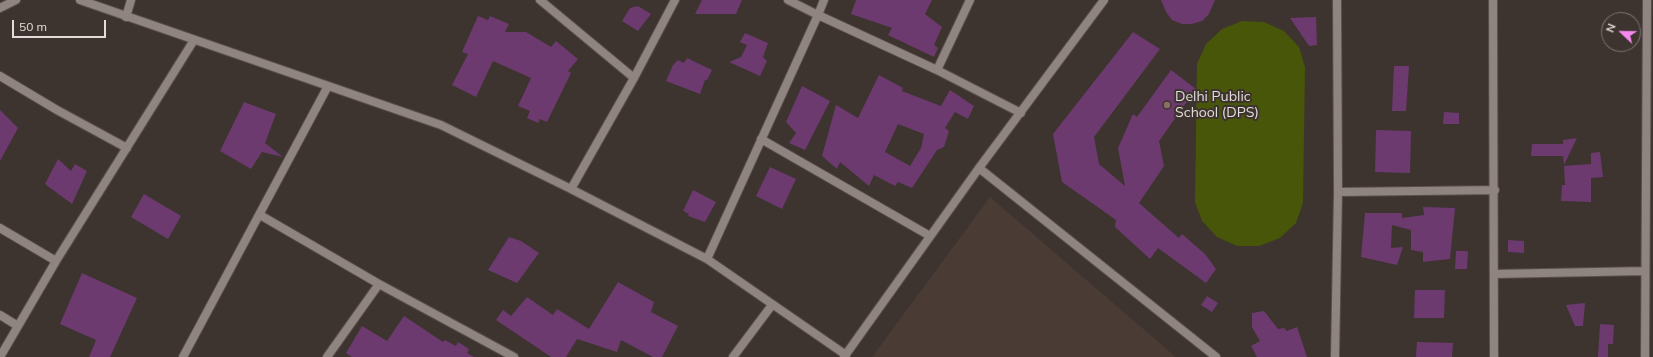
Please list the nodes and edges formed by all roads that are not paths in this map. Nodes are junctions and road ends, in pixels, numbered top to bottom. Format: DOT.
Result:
graph roads {
  1 [pos="16,0"];
  2 [pos="80,0"];
  3 [pos="131,0"];
  4 [pos="540,0"];
  5 [pos="674,0"];
  6 [pos="788,0"];
  7 [pos="824,0"];
  8 [pos="970,0"];
  9 [pos="1104,0"];
  10 [pos="1337,0"];
  11 [pos="1493,0"];
  12 [pos="1647,0"];
  13 [pos="0,8"];
  14 [pos="818,15"];
  15 [pos="126,17"];
  16 [pos="194,40"];
  17 [pos="936,70"];
  18 [pos="0,76"];
  19 [pos="634,78"];
  20 [pos="328,86"];
  21 [pos="1021,113"];
  22 [pos="761,139"];
  23 [pos="127,148"];
  24 [pos="1650,151"];
  25 [pos="979,168"];
  26 [pos="571,189"];
  27 [pos="1495,190"];
  28 [pos="1338,192"];
  29 [pos="260,215"];
  30 [pos="0,228"];
  31 [pos="930,236"];
  32 [pos="707,258"];
  33 [pos="56,261"];
  34 [pos="1645,271"];
  35 [pos="1494,274"];
  36 [pos="379,284"];
  37 [pos="772,305"];
  38 [pos="0,315"];
  39 [pos="18,326"];
  40 [pos="845,356"];
  41 [pos="0,357"];
  42 [pos="183,357"];
  43 [pos="327,357"];
  44 [pos="514,357"];
  45 [pos="733,357"];
  46 [pos="1216,357"];
  47 [pos="1335,357"];
  48 [pos="1494,357"];
  49 [pos="1646,357"];
  1 -- 13 [label="street"];
  2 -- 15 [label="street"];
  3 -- 15 [label="street"];
  4 -- 19 [label="street"];
  5 -- 19 [label="street"];
  6 -- 14 [label="street"];
  7 -- 14 [label="street"];
  8 -- 17 [label="street"];
  9 -- 21 [label="street"];
  10 -- 28 [label="street"];
  11 -- 27 [label="street"];
  12 -- 24 [label="street"];
  14 -- 17 [label="street"];
  14 -- 22 [label="street"];
  15 -- 16 [label="street"];
  16 -- 20 [label="street"];
  16 -- 23 [label="street"];
  17 -- 21 [label="street"];
  18 -- 23 [label="street"];
  19 -- 26 [label="street"];
  20 -- 26 [label="street"];
  20 -- 29 [label="street"];
  21 -- 25 [label="street"];
  22 -- 31 [label="street"];
  22 -- 32 [label="street"];
  23 -- 33 [label="street"];
  24 -- 34 [label="street"];
  25 -- 31 [label="street"];
  25 -- 46 [label="street"];
  26 -- 32 [label="street"];
  27 -- 28 [label="street"];
  27 -- 35 [label="street"];
  28 -- 47 [label="street"];
  29 -- 36 [label="street"];
  29 -- 42 [label="street"];
  30 -- 33 [label="street"];
  31 -- 40 [label="street"];
  32 -- 37 [label="street"];
  33 -- 39 [label="street"];
  34 -- 35 [label="street"];
  34 -- 49 [label="street"];
  35 -- 48 [label="street"];
  36 -- 43 [label="street"];
  36 -- 44 [label="street"];
  37 -- 40 [label="street"];
  37 -- 45 [label="street"];
  38 -- 39 [label="street"];
  39 -- 41 [label="street"];
}
